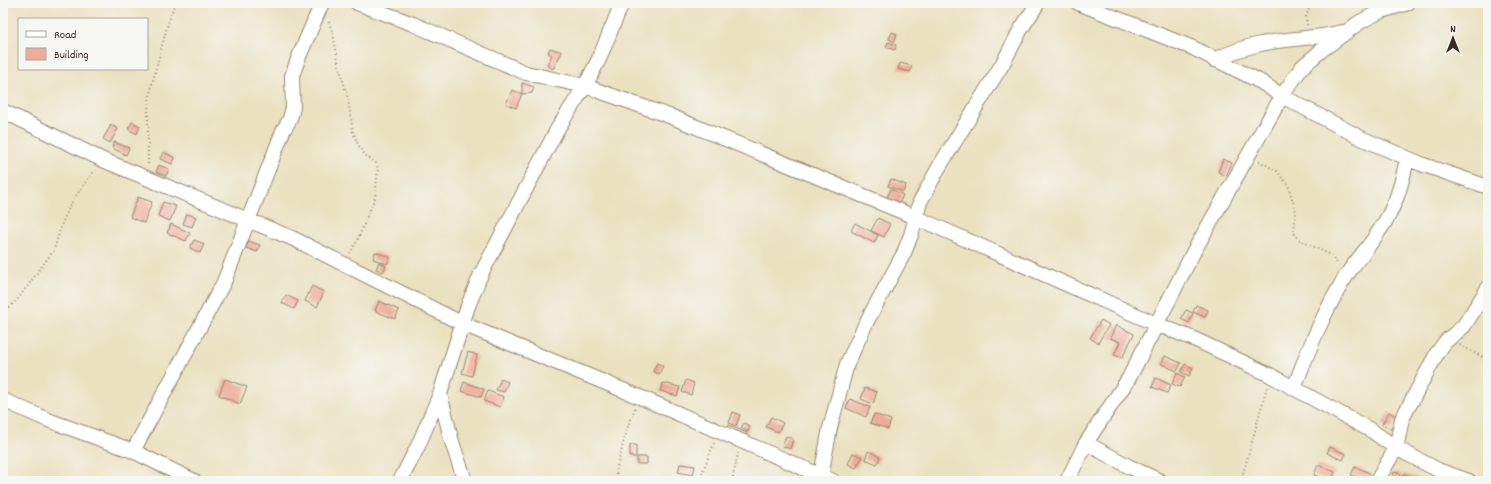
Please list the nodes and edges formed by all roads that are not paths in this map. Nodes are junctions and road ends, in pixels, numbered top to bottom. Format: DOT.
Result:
graph roads {
  1 [pos="357,3"];
  2 [pos="622,3"];
  3 [pos="1038,3"];
  4 [pos="1408,3"];
  5 [pos="1083,4"];
  6 [pos="322,5"];
  7 [pos="1348,30"];
  8 [pos="1214,60"];
  9 [pos="585,86"];
  10 [pos="1282,96"];
  11 [pos="3,111"];
  12 [pos="1407,158"];
  13 [pos="1488,187"];
  14 [pos="915,217"];
  15 [pos="247,221"];
  16 [pos="1488,288"];
  17 [pos="463,324"];
  18 [pos="1156,324"];
  19 [pos="1294,388"];
  20 [pos="440,394"];
  21 [pos="3,400"];
  22 [pos="1086,443"];
  23 [pos="1396,448"];
  24 [pos="133,451"];
  25 [pos="825,479"];
  26 [pos="194,481"];
  27 [pos="400,481"];
  28 [pos="465,481"];
  29 [pos="1067,481"];
  30 [pos="1160,481"];
  31 [pos="1377,481"];
  32 [pos="1469,481"];
  1 -- 9 [label="street"];
  2 -- 9 [label="street"];
  3 -- 14 [label="street"];
  4 -- 7 [label="street"];
  5 -- 8 [label="street"];
  6 -- 15 [label="street"];
  7 -- 8 [label="street"];
  7 -- 10 [label="street"];
  8 -- 10 [label="street"];
  9 -- 14 [label="street"];
  9 -- 17 [label="street"];
  10 -- 12 [label="street"];
  10 -- 18 [label="street"];
  11 -- 15 [label="street"];
  12 -- 13 [label="street"];
  12 -- 19 [label="street"];
  14 -- 18 [label="street"];
  14 -- 25 [label="street"];
  15 -- 17 [label="street"];
  15 -- 24 [label="street"];
  16 -- 23 [label="street"];
  17 -- 20 [label="street"];
  17 -- 25 [label="street"];
  18 -- 19 [label="street"];
  18 -- 22 [label="street"];
  19 -- 23 [label="street"];
  20 -- 27 [label="street"];
  20 -- 28 [label="street"];
  21 -- 24 [label="street"];
  22 -- 29 [label="street"];
  22 -- 30 [label="street"];
  23 -- 31 [label="street"];
  23 -- 32 [label="street"];
  24 -- 26 [label="street"];
}
